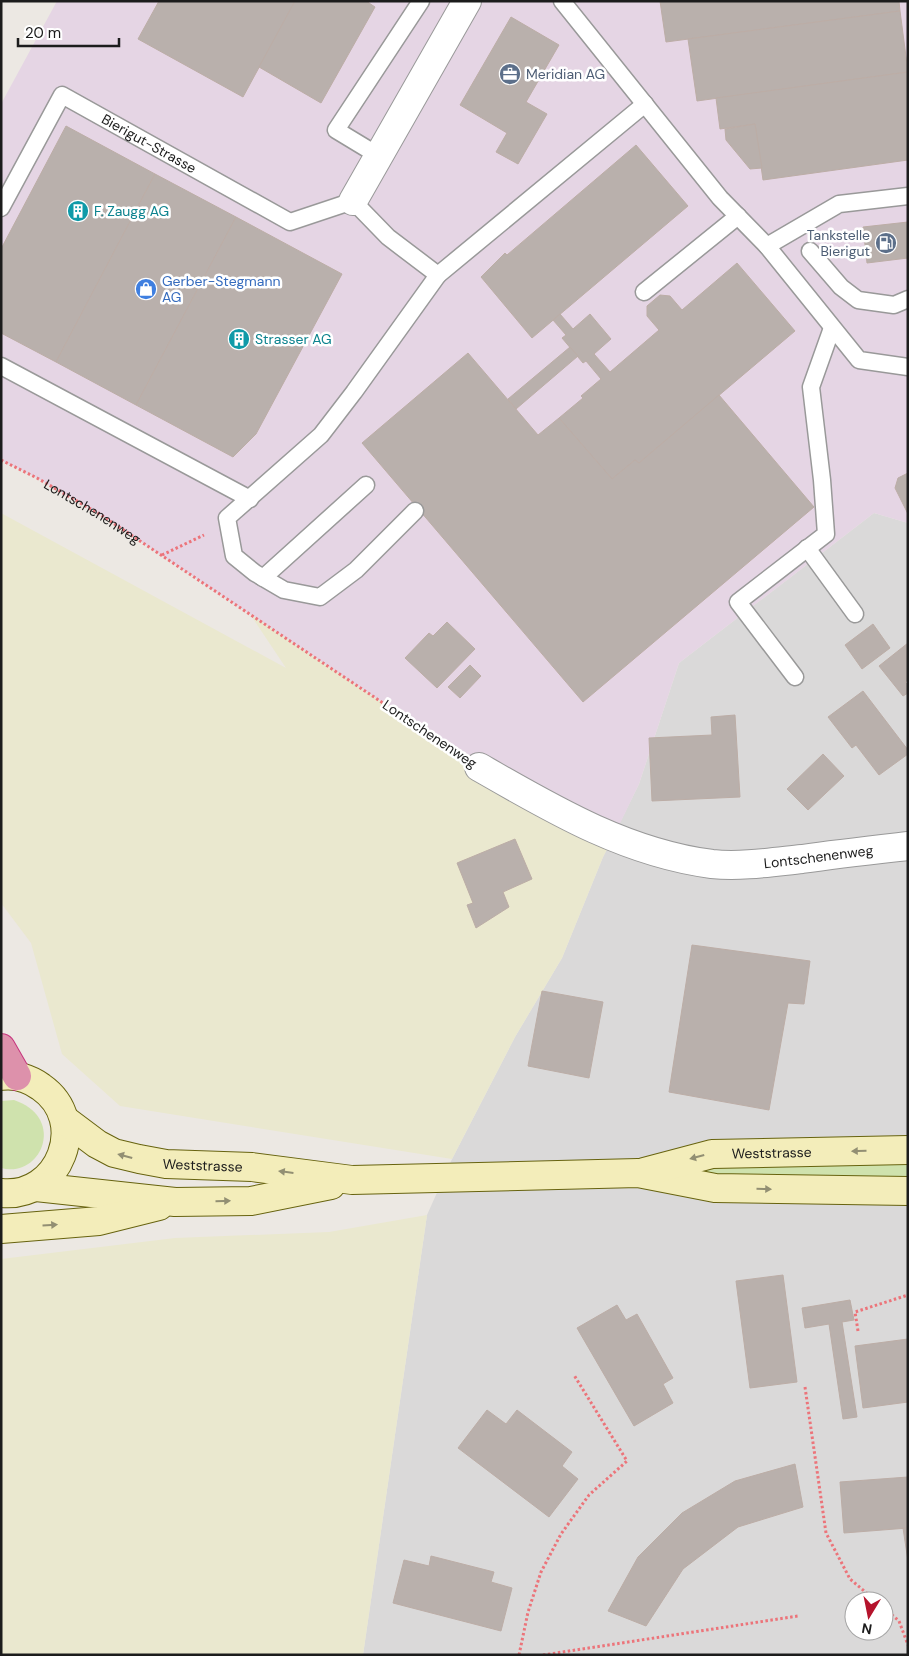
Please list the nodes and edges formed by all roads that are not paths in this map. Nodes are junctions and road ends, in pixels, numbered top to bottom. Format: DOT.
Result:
graph roads {
  1 [pos="421,1"];
  2 [pos="562,1"];
  3 [pos="466,2"];
  4 [pos="645,104"];
  5 [pos="379,156"];
  6 [pos="908,196"];
  7 [pos="353,201"];
  8 [pos="1,208"];
  9 [pos="738,216"];
  10 [pos="768,246"];
  11 [pos="810,251"];
  12 [pos="438,275"];
  13 [pos="644,292"];
  14 [pos="908,299"];
  15 [pos="832,328"];
  16 [pos="1,366"];
  17 [pos="908,367"];
  18 [pos="366,485"];
  19 [pos="250,499"];
  20 [pos="415,511"];
  21 [pos="807,548"];
  22 [pos="263,578"];
  23 [pos="855,614"];
  24 [pos="795,677"];
  25 [pos="479,766"];
  26 [pos="908,846"];
  27 [pos="1,1048"];
  28 [pos="9,1076"];
  29 [pos="65,1120"];
  30 [pos="908,1150"];
  31 [pos="638,1173"];
  32 [pos="352,1180"];
  33 [pos="36,1188"];
  34 [pos="908,1192"];
  35 [pos="1,1193"];
  36 [pos="175,1202"];
  37 [pos="1,1229"];
  1 -- 5 [label="lane"];
  2 -- 4 [label="lane"];
  3 -- 5 [label="street"];
  4 -- 9 [label="lane"];
  4 -- 12 [label="lane"];
  5 -- 7 [label="street"];
  6 -- 10 [label="lane"];
  7 -- 8 [label="lane, Bierigut-Strasse"];
  7 -- 12 [label="lane"];
  9 -- 10 [label="lane"];
  9 -- 13 [label="lane"];
  10 -- 15 [label="lane"];
  11 -- 14 [label="lane"];
  12 -- 19 [label="lane"];
  15 -- 17 [label="lane"];
  15 -- 21 [label="lane"];
  16 -- 19 [label="lane"];
  18 -- 22 [label="lane"];
  19 -- 22 [label="lane"];
  20 -- 22 [label="lane"];
  21 -- 23 [label="lane"];
  21 -- 24 [label="lane"];
  25 -- 26 [label="street, Lontschenenweg"];
  27 -- 28 [label="highway"];
  28 -- 29 [label="main road, Weststrasse"];
  32 -- 29 [label="main road, Weststrasse, one-way"];
  29 -- 33 [label="main road, Weststrasse"];
  30 -- 31 [label="main road, Weststrasse, one-way"];
  31 -- 32 [label="main road, Weststrasse"];
  31 -- 34 [label="main road, Weststrasse, one-way"];
  36 -- 32 [label="main road, Weststrasse, one-way"];
  33 -- 35 [label="main road, Weststrasse"];
  33 -- 36 [label="main road, Weststrasse"];
  37 -- 36 [label="main road, Weststrasse, one-way"];
}
